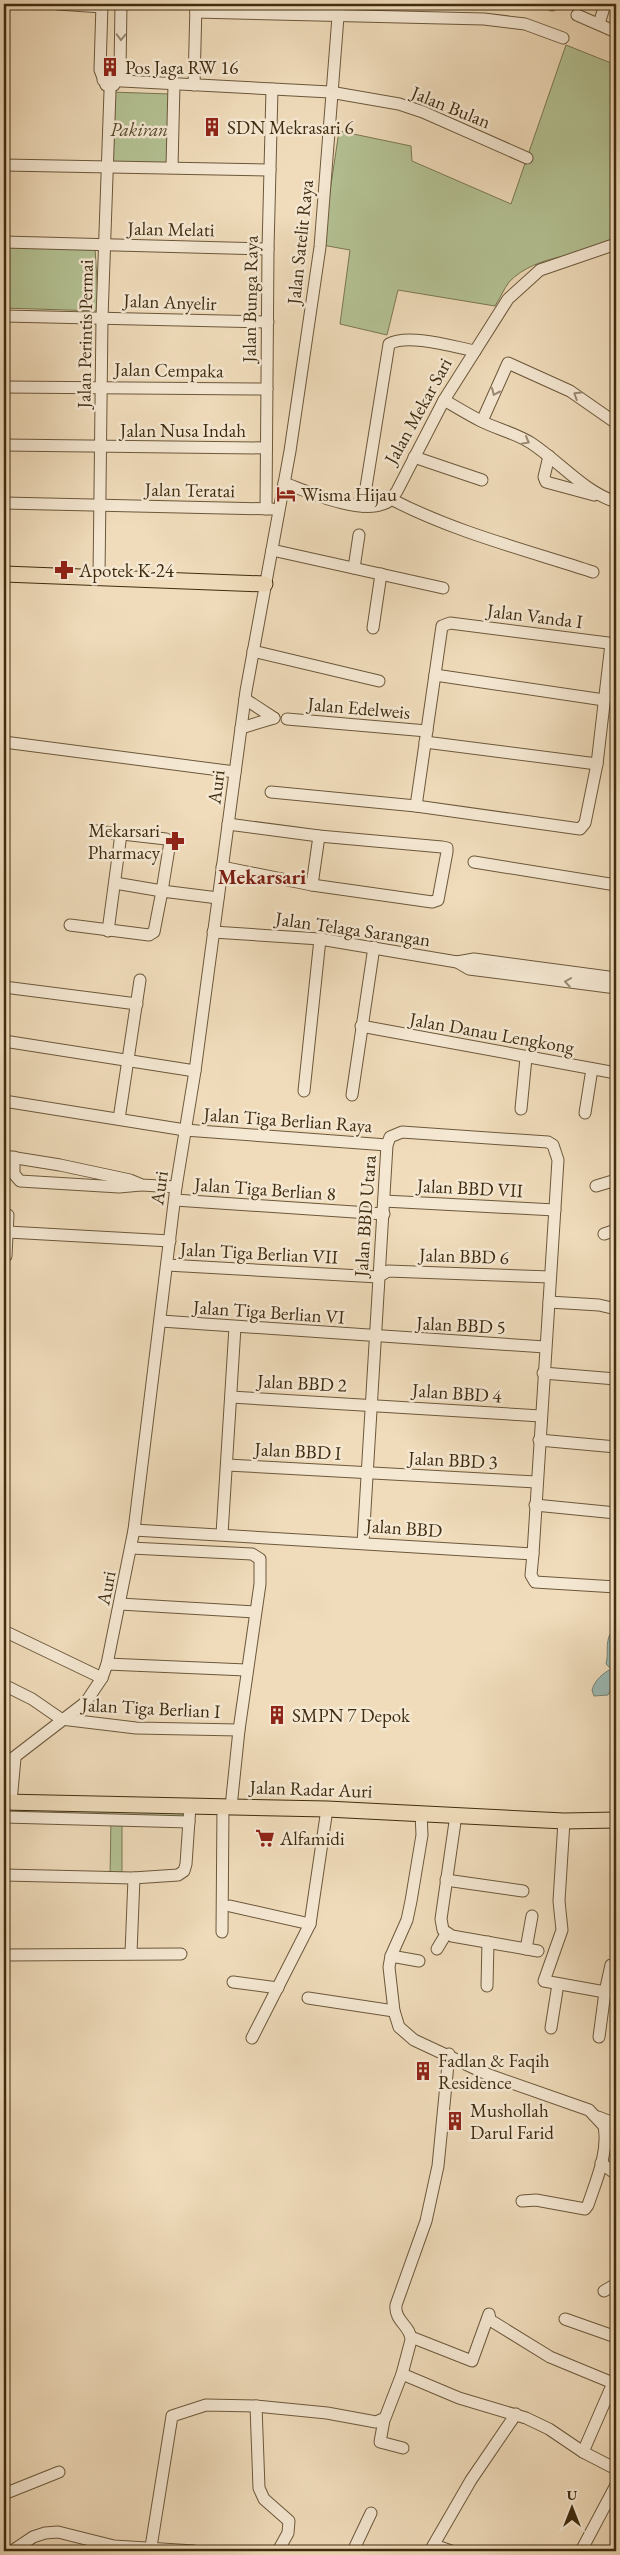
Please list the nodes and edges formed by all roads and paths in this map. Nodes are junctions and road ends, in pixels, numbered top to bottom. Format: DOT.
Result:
graph roads {
  1 [pos="58,4"];
  2 [pos="121,4"];
  3 [pos="339,4"];
  4 [pos="605,4"];
  5 [pos="102,6"];
  6 [pos="196,8"];
  7 [pos="577,15"];
  8 [pos="338,17"];
  9 [pos="599,24"];
  10 [pos="616,32"];
  11 [pos="563,38"];
  12 [pos="103,80"];
  13 [pos="118,80"];
  14 [pos="174,84"];
  15 [pos="194,85"];
  16 [pos="272,89"];
  17 [pos="110,91"];
  18 [pos="330,92"];
  19 [pos="527,158"];
  20 [pos="4,165"];
  21 [pos="107,166"];
  22 [pos="172,167"];
  23 [pos="270,170"];
  24 [pos="4,242"];
  25 [pos="616,244"];
  26 [pos="104,245"];
  27 [pos="268,249"];
  28 [pos="4,316"];
  29 [pos="102,318"];
  30 [pos="268,322"];
  31 [pos="475,351"];
  32 [pos="4,387"];
  33 [pos="101,387"];
  34 [pos="267,389"];
  35 [pos="444,400"];
  36 [pos="482,421"];
  37 [pos="616,423"];
  38 [pos="4,445"];
  39 [pos="100,447"];
  40 [pos="266,448"];
  41 [pos="549,456"];
  42 [pos="414,457"];
  43 [pos="482,480"];
  44 [pos="284,483"];
  45 [pos="602,497"];
  46 [pos="392,499"];
  47 [pos="616,502"];
  48 [pos="4,503"];
  49 [pos="100,506"];
  50 [pos="363,506"];
  51 [pos="266,509"];
  52 [pos="279,510"];
  53 [pos="359,535"];
  54 [pos="272,550"];
  55 [pos="354,568"];
  56 [pos="593,572"];
  57 [pos="4,574"];
  58 [pos="381,574"];
  59 [pos="99,577"];
  60 [pos="265,584"];
  61 [pos="443,588"];
  62 [pos="373,628"];
  63 [pos="613,644"];
  64 [pos="252,651"];
  65 [pos="435,675"];
  66 [pos="379,680"];
  67 [pos="245,699"];
  68 [pos="604,700"];
  69 [pos="287,719"];
  70 [pos="241,728"];
  71 [pos="426,736"];
  72 [pos="4,742"];
  73 [pos="597,764"];
  74 [pos="235,772"];
  75 [pos="271,792"];
  76 [pos="416,806"];
  77 [pos="228,824"];
  78 [pos="96,831"];
  79 [pos="121,834"];
  80 [pos="319,836"];
  81 [pos="474,862"];
  82 [pos="222,867"];
  83 [pos="115,882"];
  84 [pos="312,885"];
  85 [pos="616,886"];
  86 [pos="162,891"];
  87 [pos="218,898"];
  88 [pos="70,925"];
  89 [pos="108,931"];
  90 [pos="213,932"];
  91 [pos="320,939"];
  92 [pos="374,947"];
  93 [pos="457,962"];
  94 [pos="616,978"];
  95 [pos="140,980"];
  96 [pos="4,987"];
  97 [pos="616,988"];
  98 [pos="137,1004"];
  99 [pos="361,1026"];
  100 [pos="4,1041"];
  101 [pos="526,1058"];
  102 [pos="128,1059"];
  103 [pos="592,1069"];
  104 [pos="195,1071"];
  105 [pos="616,1073"];
  106 [pos="304,1091"];
  107 [pos="352,1095"];
  108 [pos="4,1101"];
  109 [pos="521,1109"];
  110 [pos="586,1114"];
  111 [pos="119,1119"];
  112 [pos="185,1130"];
  113 [pos="387,1145"];
  114 [pos="9,1156"];
  115 [pos="60,1165"];
  116 [pos="616,1180"];
  117 [pos="58,1184"];
  118 [pos="142,1185"];
  119 [pos="596,1186"];
  120 [pos="176,1187"];
  121 [pos="175,1200"];
  122 [pos="384,1201"];
  123 [pos="554,1210"];
  124 [pos="384,1214"];
  125 [pos="8,1215"];
  126 [pos="616,1230"];
  127 [pos="8,1232"];
  128 [pos="604,1234"];
  129 [pos="170,1240"];
  130 [pos="6,1256"];
  131 [pos="167,1265"];
  132 [pos="378,1277"];
  133 [pos="550,1277"];
  134 [pos="549,1302"];
  135 [pos="616,1309"];
  136 [pos="161,1321"];
  137 [pos="235,1327"];
  138 [pos="375,1337"];
  139 [pos="545,1347"];
  140 [pos="543,1373"];
  141 [pos="616,1379"];
  142 [pos="231,1397"];
  143 [pos="371,1404"];
  144 [pos="541,1416"];
  145 [pos="539,1440"];
  146 [pos="616,1447"];
  147 [pos="227,1464"];
  148 [pos="367,1473"];
  149 [pos="537,1482"];
  150 [pos="535,1505"];
  151 [pos="616,1513"];
  152 [pos="134,1530"];
  153 [pos="222,1534"];
  154 [pos="363,1543"];
  155 [pos="131,1548"];
  156 [pos="532,1554"];
  157 [pos="616,1587"];
  158 [pos="120,1604"];
  159 [pos="255,1612"];
  160 [pos="4,1631"];
  161 [pos="107,1664"];
  162 [pos="246,1670"];
  163 [pos="102,1678"];
  164 [pos="4,1685"];
  165 [pos="61,1719"];
  166 [pos="238,1730"];
  167 [pos="15,1758"];
  168 [pos="4,1765"];
  169 [pos="8,1802"];
  170 [pos="190,1806"];
  171 [pos="228,1807"];
  172 [pos="327,1809"];
  173 [pos="421,1813"];
  174 [pos="456,1815"];
  175 [pos="4,1817"];
  176 [pos="616,1820"];
  177 [pos="564,1821"];
  178 [pos="189,1822"];
  179 [pos="229,1864"];
  180 [pos="4,1875"];
  181 [pos="134,1878"];
  182 [pos="446,1880"];
  183 [pos="523,1891"];
  184 [pos="230,1906"];
  185 [pos="532,1916"];
  186 [pos="310,1924"];
  187 [pos="222,1932"];
  188 [pos="446,1934"];
  189 [pos="488,1942"];
  190 [pos="526,1948"];
  191 [pos="437,1949"];
  192 [pos="538,1951"];
  193 [pos="131,1953"];
  194 [pos="181,1954"];
  195 [pos="4,1955"];
  196 [pos="391,1956"];
  197 [pos="419,1961"];
  198 [pos="616,1966"];
  199 [pos="233,1982"];
  200 [pos="558,1984"];
  201 [pos="487,1986"];
  202 [pos="278,1988"];
  203 [pos="606,1992"];
  204 [pos="308,1998"];
  205 [pos="394,2011"];
  206 [pos="551,2028"];
  207 [pos="599,2037"];
  208 [pos="252,2038"];
  209 [pos="449,2054"];
  210 [pos="594,2115"];
  211 [pos="616,2124"];
  212 [pos="601,2163"];
  213 [pos="616,2174"];
  214 [pos="522,2201"];
  215 [pos="616,2284"];
  216 [pos="604,2291"];
  217 [pos="566,2318"];
  218 [pos="411,2337"];
  219 [pos="616,2338"];
  220 [pos="402,2374"];
  221 [pos="256,2406"];
  222 [pos="516,2414"];
  223 [pos="384,2420"];
  224 [pos="403,2448"];
  225 [pos="583,2452"];
  226 [pos="616,2469"];
  227 [pos="59,2472"];
  228 [pos="616,2485"];
  229 [pos="4,2494"];
  230 [pos="371,2513"];
  231 [pos="151,2547"];
  232 [pos="432,2548"];
  233 [pos="282,2550"];
  234 [pos="12,2551"];
  235 [pos="194,2551"];
  236 [pos="353,2551"];
  237 [pos="451,2551"];
  238 [pos="581,2551"];
  1 -- 5 [label="street"];
  2 -- 13 [label="street, one-way"];
  3 -- 8 [label="street, Jalan Satelit Raya"];
  4 -- 9 [label="street"];
  5 -- 12 [label="street"];
  6 -- 8 [label="street"];
  6 -- 15 [label="street"];
  7 -- 9 [label="street"];
  8 -- 11 [label="street"];
  8 -- 18 [label="street, Jalan Satelit Raya"];
  9 -- 10 [label="street"];
  12 -- 13 [label="street, Jalan Bulan"];
  12 -- 17 [label="street"];
  13 -- 14 [label="street, Jalan Bulan"];
  13 -- 17 [label="street"];
  14 -- 15 [label="street, Jalan Bulan"];
  14 -- 22 [label="street"];
  15 -- 16 [label="street, Jalan Bulan"];
  16 -- 18 [label="street, Jalan Bulan"];
  16 -- 23 [label="street, Jalan Bunga Raya"];
  17 -- 21 [label="street, Jalan Perintis Permai"];
  18 -- 19 [label="street, Jalan Bulan"];
  18 -- 44 [label="street, Jalan Satelit Raya"];
  20 -- 21 [label="street"];
  21 -- 22 [label="street"];
  21 -- 26 [label="street, Jalan Perintis Permai"];
  22 -- 23 [label="street"];
  23 -- 27 [label="street, Jalan Bunga Raya"];
  24 -- 26 [label="street, Jalan Melati"];
  25 -- 31 [label="street, Jalan Mekar Sari"];
  26 -- 27 [label="street, Jalan Melati"];
  26 -- 29 [label="street, Jalan Perintis Permai"];
  27 -- 30 [label="street, Jalan Bunga Raya"];
  28 -- 29 [label="street, Jalan Anyelir"];
  29 -- 30 [label="street, Jalan Anyelir"];
  29 -- 33 [label="street, Jalan Perintis Permai"];
  30 -- 34 [label="street, Jalan Bunga Raya"];
  31 -- 35 [label="street, Jalan Mekar Sari"];
  31 -- 50 [label="street"];
  32 -- 33 [label="street, Jalan Cempaka"];
  33 -- 34 [label="street, Jalan Cempaka"];
  33 -- 39 [label="street, Jalan Perintis Permai"];
  34 -- 40 [label="street, Jalan Bunga Raya"];
  35 -- 36 [label="street"];
  35 -- 42 [label="street, Jalan Mekar Sari"];
  37 -- 36 [label="street, one-way"];
  36 -- 41 [label="street, one-way"];
  38 -- 39 [label="street, Jalan Nusa Indah"];
  39 -- 40 [label="street, Jalan Nusa Indah"];
  39 -- 49 [label="street, Jalan Perintis Permai"];
  40 -- 51 [label="street, Jalan Bunga Raya"];
  41 -- 45 [label="street"];
  41 -- 45 [label="street"];
  42 -- 43 [label="street"];
  42 -- 46 [label="street, Jalan Mekar Sari"];
  44 -- 50 [label="street"];
  44 -- 52 [label="street"];
  45 -- 47 [label="street"];
  46 -- 50 [label="street"];
  46 -- 56 [label="street"];
  48 -- 49 [label="street, Jalan Teratai"];
  49 -- 51 [label="street, Jalan Teratai"];
  49 -- 59 [label="street, Jalan Perintis Permai"];
  51 -- 52 [label="street, Jalan Teratai"];
  52 -- 54 [label="street"];
  53 -- 55 [label="street"];
  54 -- 55 [label="street"];
  54 -- 60 [label="street"];
  55 -- 58 [label="street"];
  57 -- 59 [label="main road"];
  58 -- 61 [label="street"];
  58 -- 62 [label="street"];
  59 -- 60 [label="main road"];
  60 -- 64 [label="street, Auri"];
  63 -- 65 [label="street, Jalan Vanda I"];
  63 -- 68 [label="street"];
  64 -- 66 [label="street"];
  64 -- 67 [label="street, Auri"];
  65 -- 68 [label="street"];
  65 -- 71 [label="street"];
  67 -- 70 [label="street, Auri"];
  67 -- 70 [label="street"];
  68 -- 73 [label="street"];
  69 -- 71 [label="street, Jalan Edelweis"];
  70 -- 74 [label="street, Auri"];
  71 -- 73 [label="street, Jalan Edelweis"];
  71 -- 76 [label="street"];
  72 -- 74 [label="street"];
  73 -- 76 [label="street"];
  74 -- 77 [label="street, Auri"];
  75 -- 76 [label="street"];
  77 -- 80 [label="street"];
  77 -- 82 [label="street, Auri"];
  78 -- 79 [label="street"];
  79 -- 83 [label="street"];
  79 -- 86 [label="street"];
  80 -- 84 [label="street"];
  80 -- 84 [label="street"];
  81 -- 85 [label="street"];
  82 -- 84 [label="street"];
  82 -- 87 [label="street, Auri"];
  83 -- 86 [label="street"];
  83 -- 89 [label="street"];
  86 -- 87 [label="street"];
  86 -- 89 [label="street"];
  87 -- 90 [label="street, Auri"];
  88 -- 89 [label="street"];
  90 -- 91 [label="street, Jalan Telaga Sarangan"];
  90 -- 104 [label="street, Auri"];
  91 -- 92 [label="street, Jalan Telaga Sarangan"];
  91 -- 106 [label="street"];
  92 -- 93 [label="street, Jalan Telaga Sarangan"];
  92 -- 99 [label="street"];
  93 -- 94 [label="street, Jalan Telaga Sarangan"];
  97 -- 93 [label="street, Jalan Telaga Sarangan, one-way"];
  95 -- 98 [label="street"];
  96 -- 98 [label="street"];
  98 -- 102 [label="street"];
  99 -- 101 [label="street, Jalan Danau Lengkong"];
  99 -- 107 [label="street"];
  100 -- 102 [label="street"];
  101 -- 103 [label="street, Jalan Danau Lengkong"];
  101 -- 109 [label="street"];
  102 -- 104 [label="street"];
  102 -- 111 [label="street"];
  103 -- 105 [label="street, Jalan Danau Lengkong"];
  103 -- 110 [label="street"];
  104 -- 112 [label="street, Auri"];
  108 -- 111 [label="street, Jalan Tiga Berlian Raya"];
  111 -- 112 [label="street, Jalan Tiga Berlian Raya"];
  112 -- 113 [label="street, Jalan Tiga Berlian Raya"];
  112 -- 120 [label="street, Auri"];
  113 -- 122 [label="street, Jalan BBD Utara"];
  113 -- 123 [label="street, Jalan BBD Utara"];
  114 -- 115 [label="street"];
  114 -- 117 [label="street"];
  115 -- 117 [label="street"];
  115 -- 118 [label="street"];
  116 -- 119 [label="street"];
  117 -- 118 [label="street"];
  118 -- 120 [label="street"];
  120 -- 121 [label="street, Auri"];
  121 -- 124 [label="street, Jalan Tiga Berlian 8"];
  121 -- 129 [label="street, Auri"];
  122 -- 123 [label="street, Jalan BBD VII"];
  122 -- 124 [label="street, Jalan BBD Utara"];
  123 -- 133 [label="street, Jalan BBD Utara"];
  124 -- 132 [label="street, Jalan BBD Utara"];
  125 -- 127 [label="street"];
  126 -- 128 [label="street"];
  127 -- 129 [label="street"];
  127 -- 130 [label="street"];
  129 -- 131 [label="street, Auri"];
  131 -- 132 [label="street, Jalan Tiga Berlian VII"];
  131 -- 136 [label="street, Auri"];
  132 -- 133 [label="street, Jalan BBD 6"];
  132 -- 138 [label="street, Jalan BBD Utara"];
  133 -- 134 [label="street, Jalan BBD Utara"];
  134 -- 135 [label="street"];
  134 -- 139 [label="street, Jalan BBD Utara"];
  136 -- 137 [label="street, Jalan Tiga Berlian VI"];
  136 -- 152 [label="street, Auri"];
  137 -- 138 [label="street, Jalan Tiga Berlian VI"];
  137 -- 142 [label="street"];
  138 -- 139 [label="street, Jalan BBD 5"];
  138 -- 143 [label="street, Jalan BBD Utara"];
  139 -- 140 [label="street, Jalan BBD Utara"];
  140 -- 141 [label="street"];
  140 -- 144 [label="street, Jalan BBD Utara"];
  142 -- 143 [label="street, Jalan BBD 2"];
  142 -- 147 [label="street"];
  143 -- 144 [label="street, Jalan BBD 4"];
  143 -- 148 [label="street, Jalan BBD Utara"];
  144 -- 145 [label="street"];
  145 -- 146 [label="street"];
  145 -- 149 [label="street"];
  147 -- 148 [label="street, Jalan BBD I"];
  147 -- 153 [label="street"];
  148 -- 149 [label="street, Jalan BBD 3"];
  148 -- 154 [label="street, Jalan BBD Utara"];
  149 -- 150 [label="street"];
  150 -- 151 [label="street"];
  150 -- 156 [label="street"];
  152 -- 153 [label="street, Jalan BBD"];
  152 -- 155 [label="street, Auri"];
  153 -- 154 [label="street, Jalan BBD"];
  154 -- 156 [label="street, Jalan BBD"];
  155 -- 158 [label="street, Auri"];
  155 -- 159 [label="street"];
  156 -- 157 [label="street"];
  158 -- 159 [label="street"];
  158 -- 161 [label="street, Auri"];
  159 -- 162 [label="street"];
  160 -- 163 [label="street"];
  161 -- 162 [label="street"];
  161 -- 163 [label="street, Auri"];
  162 -- 166 [label="street"];
  163 -- 165 [label="street, Auri"];
  164 -- 165 [label="street"];
  165 -- 166 [label="street, Jalan Tiga Berlian I"];
  165 -- 167 [label="street, Auri"];
  166 -- 171 [label="street"];
  167 -- 168 [label="street, Auri"];
  167 -- 169 [label="street"];
  169 -- 170 [label="main road, Jalan Radar Auri"];
  170 -- 171 [label="main road, Jalan Radar Auri"];
  170 -- 178 [label="street"];
  171 -- 172 [label="main road, Jalan Radar Auri"];
  171 -- 179 [label="street"];
  171 -- 187 [label="street"];
  172 -- 173 [label="main road, Jalan Radar Auri"];
  172 -- 186 [label="street"];
  173 -- 174 [label="main road, Jalan Radar Auri"];
  173 -- 196 [label="street"];
  174 -- 177 [label="main road, Jalan Radar Auri"];
  174 -- 182 [label="street"];
  175 -- 178 [label="street"];
  176 -- 177 [label="main road, Jalan Radar Auri"];
  177 -- 200 [label="street"];
  178 -- 181 [label="street"];
  180 -- 181 [label="street"];
  181 -- 193 [label="street"];
  182 -- 183 [label="street"];
  182 -- 188 [label="street"];
  184 -- 186 [label="street"];
  185 -- 190 [label="street"];
  186 -- 202 [label="street"];
  188 -- 189 [label="street"];
  188 -- 191 [label="street"];
  189 -- 190 [label="street"];
  189 -- 201 [label="street"];
  190 -- 192 [label="street"];
  193 -- 194 [label="street"];
  193 -- 195 [label="street"];
  196 -- 197 [label="street"];
  196 -- 205 [label="street"];
  198 -- 203 [label="street"];
  199 -- 202 [label="street"];
  200 -- 203 [label="street"];
  200 -- 206 [label="street"];
  202 -- 208 [label="street"];
  203 -- 207 [label="street"];
  204 -- 205 [label="street"];
  205 -- 209 [label="street"];
  209 -- 210 [label="street"];
  209 -- 218 [label="street"];
  210 -- 211 [label="street"];
  210 -- 212 [label="street"];
  212 -- 213 [label="street"];
  212 -- 214 [label="street"];
  215 -- 216 [label="street"];
  217 -- 219 [label="street"];
  218 -- 220 [label="street"];
  218 -- 225 [label="street"];
  220 -- 222 [label="street"];
  220 -- 223 [label="street"];
  221 -- 223 [label="street"];
  221 -- 231 [label="street"];
  221 -- 233 [label="street"];
  222 -- 225 [label="street"];
  222 -- 232 [label="street"];
  223 -- 224 [label="street"];
  225 -- 226 [label="street"];
  227 -- 229 [label="street"];
  228 -- 238 [label="street"];
  230 -- 236 [label="street"];
  231 -- 234 [label="street"];
  231 -- 235 [label="street"];
  232 -- 237 [label="street"];
}
